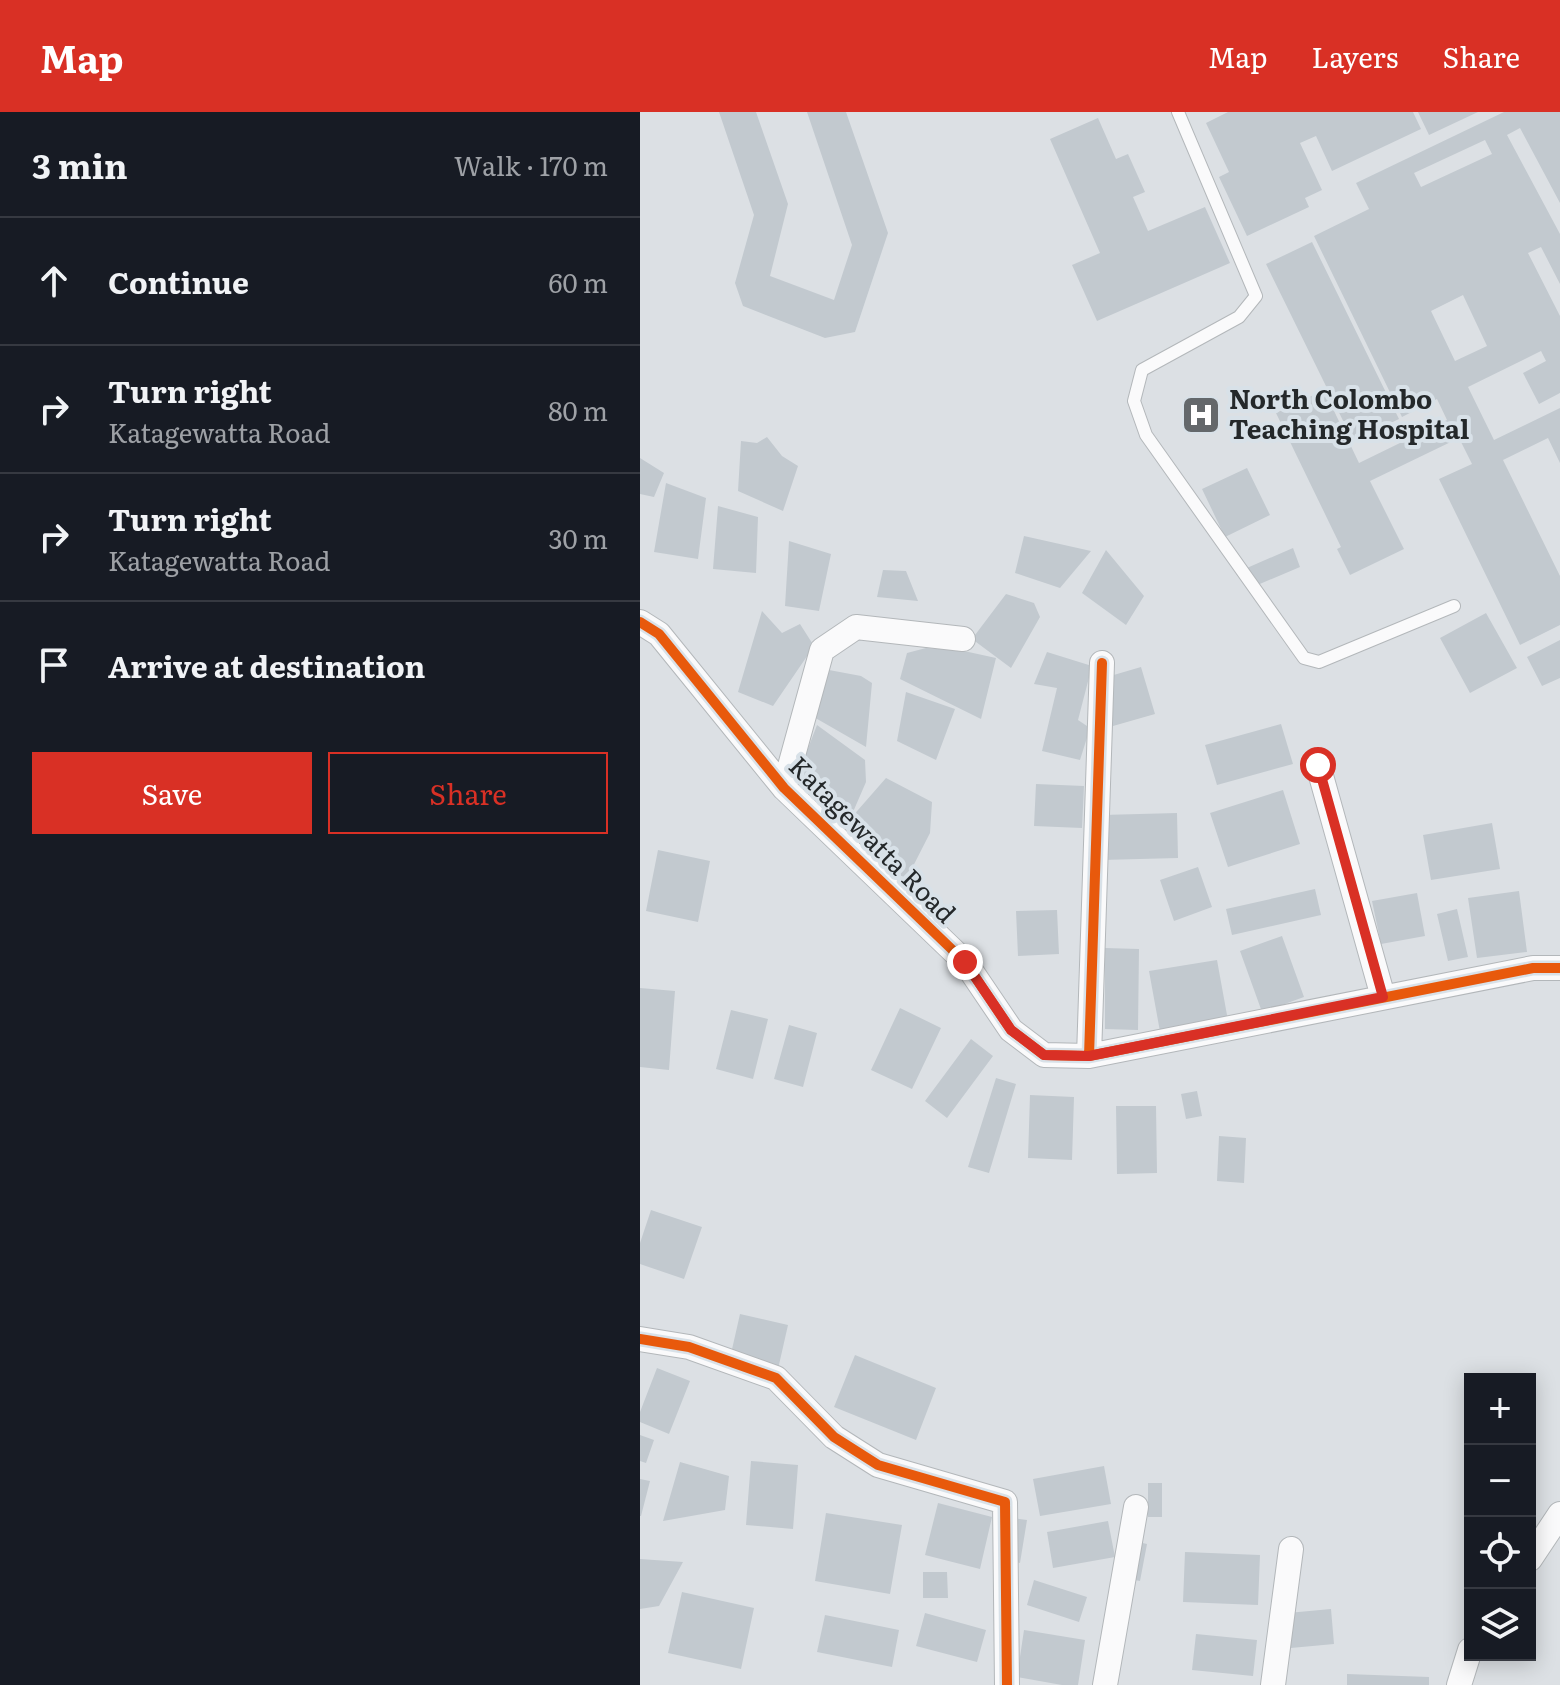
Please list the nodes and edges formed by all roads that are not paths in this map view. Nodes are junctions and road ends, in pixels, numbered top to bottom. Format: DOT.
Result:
graph roads {
  1 [pos="1178,112"];
  2 [pos="1454,606"];
  3 [pos="640,622"];
  4 [pos="963,639"];
  5 [pos="1102,663"];
  6 [pos="1318,765"];
  7 [pos="784,788"];
  8 [pos="1560,968"];
  9 [pos="1383,997"];
  10 [pos="1089,1056"];
  11 [pos="640,1339"];
  12 [pos="1136,1507"];
  13 [pos="1560,1514"];
  14 [pos="1291,1549"];
  15 [pos="1536,1550"];
  16 [pos="1467,1661"];
  17 [pos="1007,1685"];
  18 [pos="1105,1685"];
  19 [pos="1273,1685"];
  20 [pos="1459,1685"];
  1 -- 2 [label="lane"];
  3 -- 7 [label="street, Katagewatta Road"];
  4 -- 7 [label="street"];
  5 -- 10 [label="street"];
  6 -- 9 [label="street"];
  7 -- 10 [label="street, Katagewatta Road"];
  8 -- 9 [label="street, Katagewatta Road"];
  9 -- 10 [label="street, Katagewatta Road"];
  11 -- 17 [label="street"];
  12 -- 18 [label="street"];
  13 -- 15 [label="street"];
  14 -- 19 [label="street"];
  16 -- 20 [label="street"];
}
